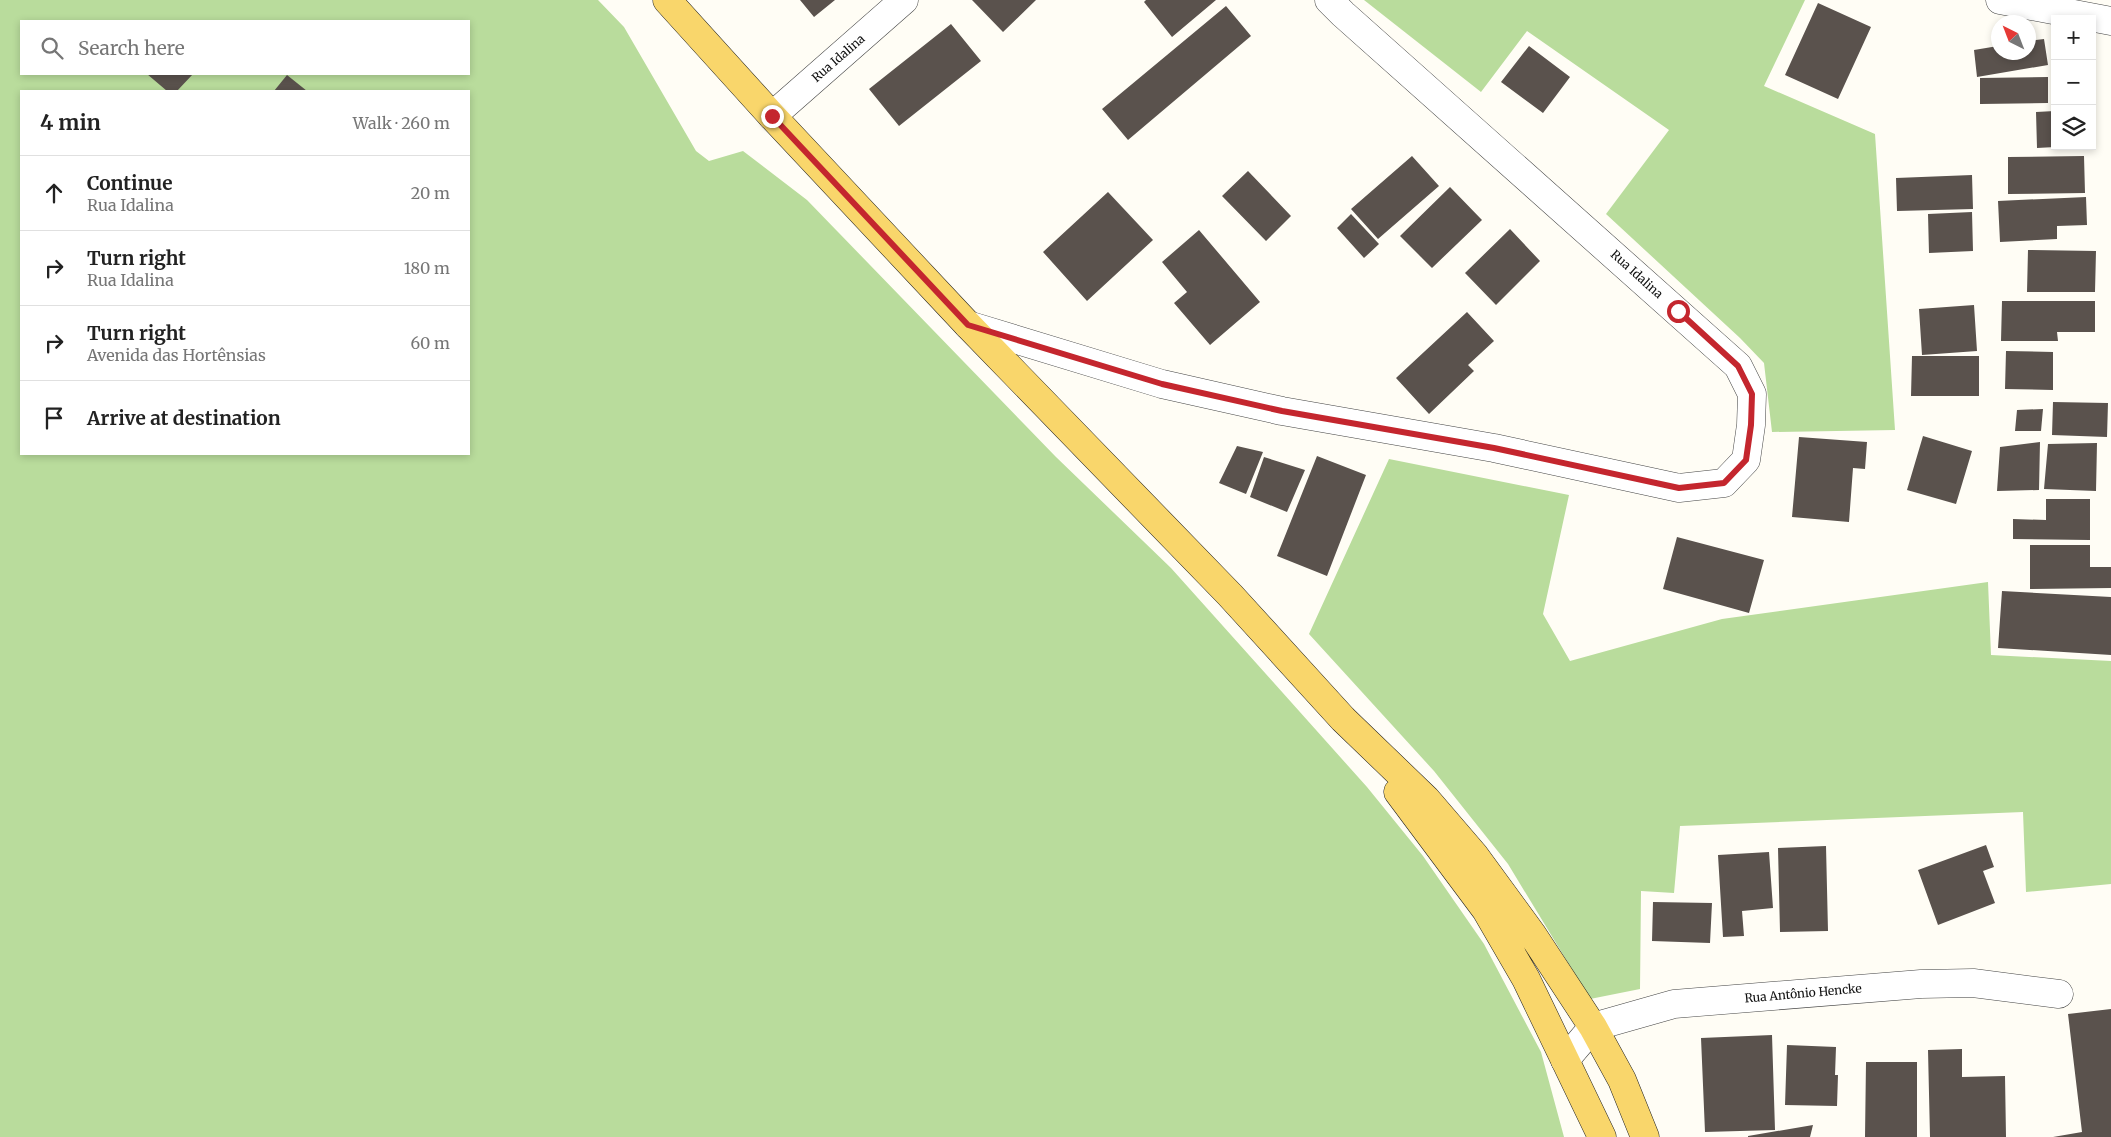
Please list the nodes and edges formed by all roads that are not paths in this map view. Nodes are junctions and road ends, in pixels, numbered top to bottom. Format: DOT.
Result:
graph roads {
  1 [pos="667,0"];
  2 [pos="904,0"];
  3 [pos="1329,0"];
  4 [pos="2000,0"];
  5 [pos="2111,22"];
  6 [pos="772,116"];
  7 [pos="968,325"];
  8 [pos="1343,719"];
  9 [pos="2059,994"];
  10 [pos="1593,1027"];
  11 [pos="1565,1060"];
  12 [pos="1602,1137"];
  13 [pos="1645,1137"];
  1 -- 6 [label="main road"];
  2 -- 6 [label="street, Rua Idalina"];
  3 -- 7 [label="street, Rua Idalina"];
  4 -- 5 [label="street"];
  6 -- 7 [label="main road"];
  7 -- 8 [label="main road"];
  8 -- 10 [label="main road"];
  8 -- 11 [label="main road"];
  9 -- 10 [label="street, Rua Antônio Hencke"];
  10 -- 11 [label="street"];
  10 -- 13 [label="main road"];
  11 -- 12 [label="main road"];
}
